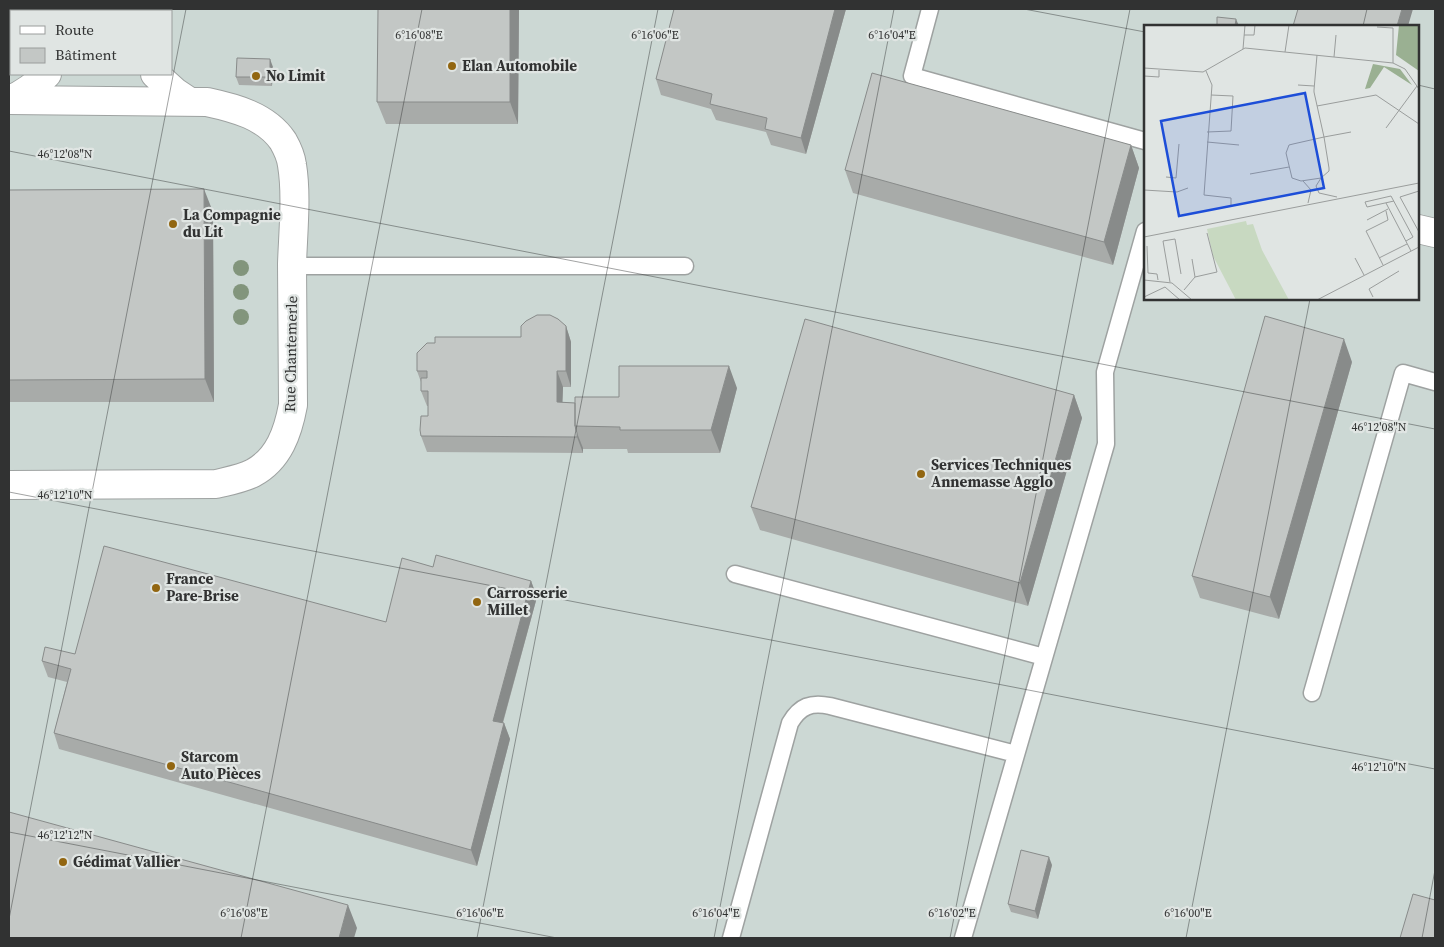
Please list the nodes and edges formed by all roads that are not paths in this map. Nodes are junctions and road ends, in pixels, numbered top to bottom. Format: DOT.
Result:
graph roads {
  1 [pos="930,9"];
  2 [pos="46,75"];
  3 [pos="156,75"];
  4 [pos="9,100"];
  5 [pos="190,102"];
  6 [pos="1144,141"];
  7 [pos="1419,229"];
  8 [pos="1435,233"];
  9 [pos="1144,235"];
  10 [pos="292,266"];
  11 [pos="685,266"];
  12 [pos="1435,382"];
  13 [pos="9,485"];
  14 [pos="735,574"];
  15 [pos="1044,657"];
  16 [pos="1312,693"];
  17 [pos="1016,754"];
  18 [pos="731,938"];
  19 [pos="963,938"];
  1 -- 6 [label="lane"];
  2 -- 4 [label="street, Rue Chantemerle"];
  3 -- 5 [label="street"];
  4 -- 5 [label="street, Rue Chantemerle"];
  5 -- 10 [label="street, Rue Chantemerle"];
  7 -- 8 [label="street"];
  9 -- 15 [label="lane"];
  10 -- 11 [label="lane"];
  10 -- 13 [label="street, Rue Chantemerle"];
  12 -- 16 [label="lane"];
  14 -- 15 [label="lane"];
  15 -- 17 [label="lane"];
  17 -- 18 [label="lane"];
  17 -- 19 [label="lane"];
}
